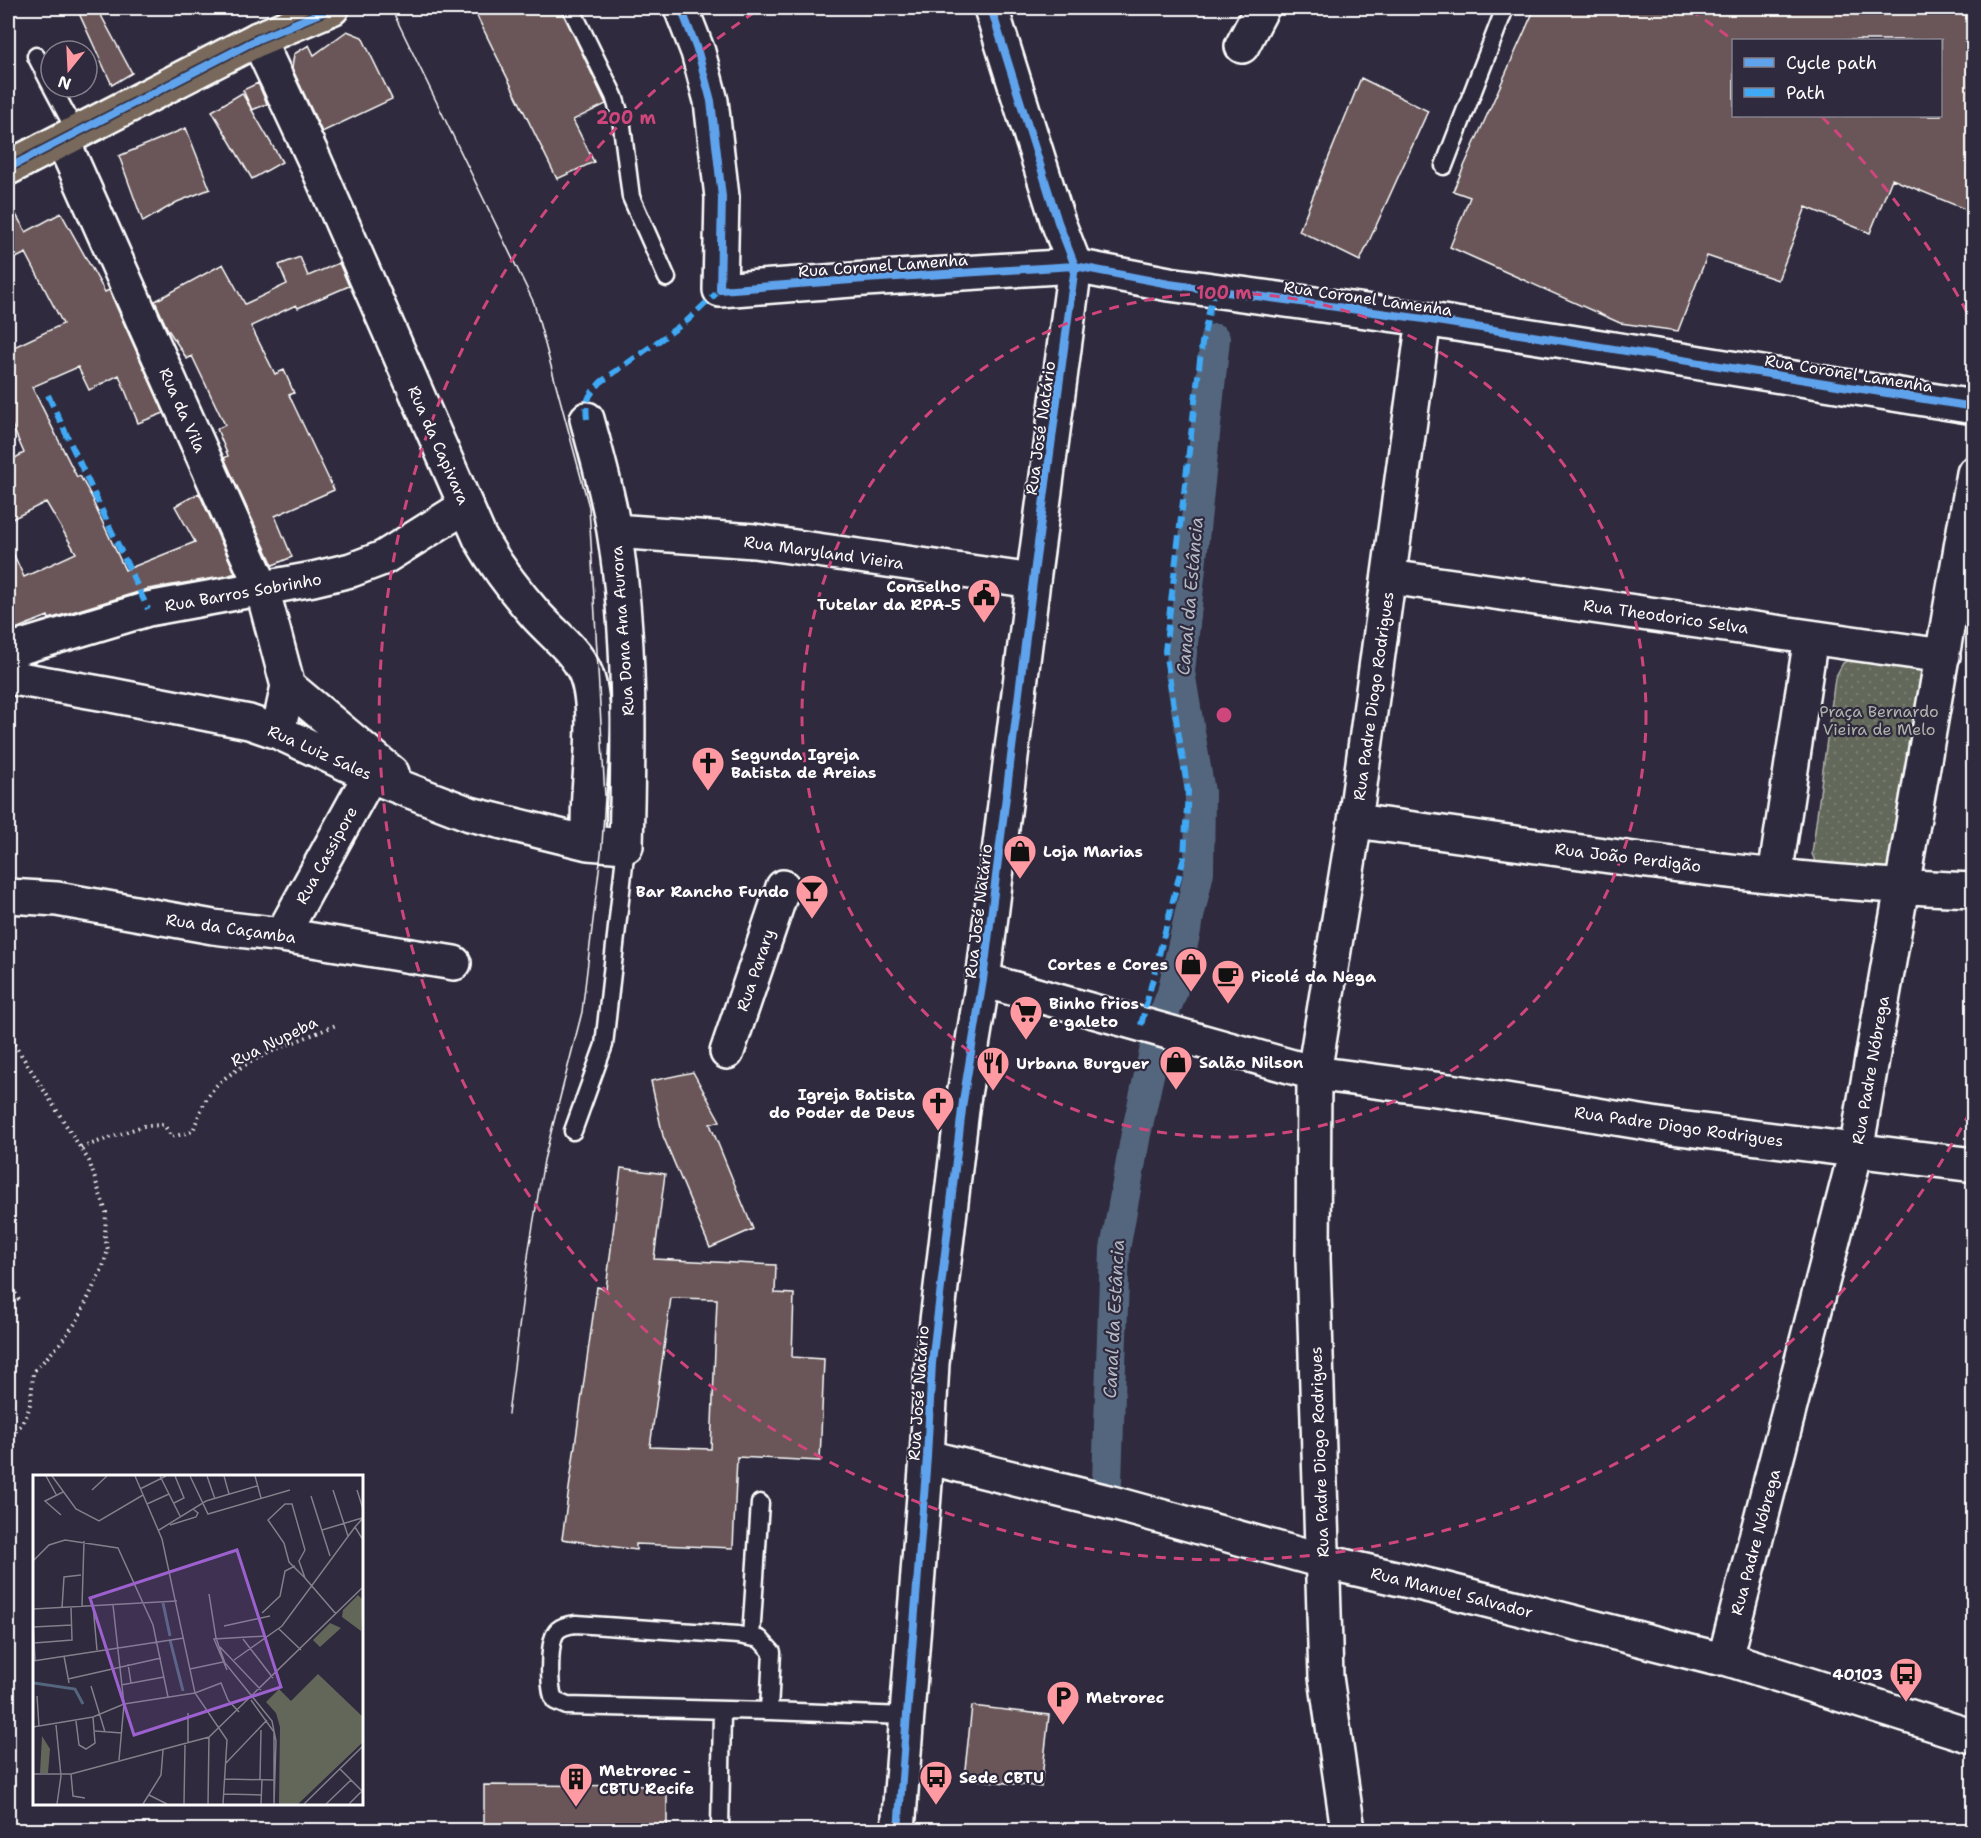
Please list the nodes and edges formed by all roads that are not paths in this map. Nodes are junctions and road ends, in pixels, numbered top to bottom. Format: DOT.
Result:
graph roads {
  1 [pos="332,8"];
  2 [pos="571,8"];
  3 [pos="681,8"];
  4 [pos="991,8"];
  5 [pos="1262,8"];
  6 [pos="1505,8"];
  7 [pos="258,39"];
  8 [pos="1242,46"];
  9 [pos="36,56"];
  10 [pos="39,62"];
  11 [pos="56,99"];
  12 [pos="70,137"];
  13 [pos="1444,166"];
  14 [pos="8,168"];
  15 [pos="1075,267"];
  16 [pos="667,278"];
  17 [pos="1424,319"];
  18 [pos="1974,407"];
  19 [pos="587,419"];
  20 [pos="1974,473"];
  21 [pos="466,506"];
  22 [pos="614,531"];
  23 [pos="1389,577"];
  24 [pos="1033,581"];
  25 [pos="262,588"];
  26 [pos="1811,637"];
  27 [pos="8,651"];
  28 [pos="1943,656"];
  29 [pos="8,677"];
  30 [pos="288,686"];
  31 [pos="278,732"];
  32 [pos="370,775"];
  33 [pos="417,794"];
  34 [pos="1355,821"];
  35 [pos="588,843"];
  36 [pos="626,846"];
  37 [pos="1774,876"];
  38 [pos="783,887"];
  39 [pos="1902,888"];
  40 [pos="1974,890"];
  41 [pos="8,896"];
  42 [pos="282,934"];
  43 [pos="454,963"];
  44 [pos="983,980"];
  45 [pos="727,1052"];
  46 [pos="1314,1073"];
  47 [pos="573,1131"];
  48 [pos="1856,1151"];
  49 [pos="1974,1165"];
  50 [pos="927,1456"];
  51 [pos="760,1503"];
  52 [pos="1322,1561"];
  53 [pos="751,1636"];
  54 [pos="1725,1658"];
  55 [pos="722,1711"];
  56 [pos="769,1711"];
  57 [pos="906,1716"];
  58 [pos="1973,1736"];
  59 [pos="720,1830"];
  60 [pos="898,1830"];
  61 [pos="1348,1830"];
  1 -- 7 [label="main road"];
  2 -- 16 [label="lane"];
  3 -- 15 [label="street, Rua Coronel Lamenha"];
  4 -- 15 [label="street, Rua José Natário"];
  5 -- 8 [label="street"];
  6 -- 13 [label="lane"];
  7 -- 12 [label="main road"];
  7 -- 21 [label="street, Rua da Capivara"];
  9 -- 10 [label="lane"];
  11 -- 12 [label="lane"];
  12 -- 14 [label="main road"];
  12 -- 25 [label="street, Rua da Vila"];
  15 -- 17 [label="street, Rua Coronel Lamenha"];
  15 -- 24 [label="street, Rua José Natário"];
  17 -- 18 [label="street, Rua Coronel Lamenha"];
  17 -- 23 [label="street, Rua Padre Diogo Rodrigues"];
  19 -- 22 [label="street, Rua Dona Ana Aurora"];
  20 -- 28 [label="street, Rua Padre Nóbrega"];
  21 -- 25 [label="street, Rua Barros Sobrinho"];
  21 -- 35 [label="street, Rua da Capivara"];
  22 -- 24 [label="street, Rua Maryland Vieira"];
  22 -- 36 [label="street, Rua Dona Ana Aurora"];
  23 -- 26 [label="street, Rua Theodorico Selva"];
  23 -- 34 [label="street, Rua Padre Diogo Rodrigues"];
  24 -- 44 [label="street, Rua José Natário"];
  25 -- 27 [label="street, Rua Barros Sobrinho"];
  25 -- 30 [label="street, Rua da Vila"];
  26 -- 28 [label="street, Rua Theodorico Selva"];
  26 -- 37 [label="street"];
  28 -- 39 [label="street, Rua Padre Nóbrega"];
  29 -- 31 [label="street, Rua Luiz Sales"];
  30 -- 31 [label="street, Rua da Vila"];
  30 -- 33 [label="street"];
  31 -- 32 [label="street, Rua Luiz Sales"];
  32 -- 33 [label="street, Rua Luiz Sales"];
  32 -- 42 [label="street, Rua Cassipore"];
  33 -- 35 [label="street, Rua Luiz Sales"];
  34 -- 37 [label="street, Rua João Perdigão"];
  34 -- 46 [label="street, Rua Padre Diogo Rodrigues"];
  35 -- 36 [label="street, Rua Luiz Sales"];
  36 -- 47 [label="lane"];
  37 -- 39 [label="street, Rua João Perdigão"];
  38 -- 45 [label="street, Rua Parary"];
  39 -- 40 [label="street, Rua João Perdigão"];
  39 -- 48 [label="street, Rua Padre Nóbrega"];
  41 -- 42 [label="street, Rua da Caçamba"];
  42 -- 43 [label="street, Rua da Caçamba"];
  44 -- 46 [label="street"];
  44 -- 50 [label="street, Rua José Natário"];
  46 -- 48 [label="street, Rua Padre Diogo Rodrigues"];
  46 -- 52 [label="street, Rua Padre Diogo Rodrigues"];
  48 -- 49 [label="street, Rua Padre Diogo Rodrigues"];
  48 -- 54 [label="street, Rua Padre Nóbrega"];
  50 -- 52 [label="street, Rua Manuel Salvador"];
  50 -- 57 [label="street, Rua José Natário"];
  51 -- 53 [label="lane"];
  52 -- 54 [label="street, Rua Manuel Salvador"];
  52 -- 61 [label="street, Rua Padre Diogo Rodrigues"];
  53 -- 55 [label="lane"];
  53 -- 56 [label="lane"];
  54 -- 58 [label="street, Rua Manuel Salvador"];
  55 -- 56 [label="lane"];
  55 -- 59 [label="lane"];
  56 -- 57 [label="lane"];
  57 -- 60 [label="street, Rua José Natário"];
}
